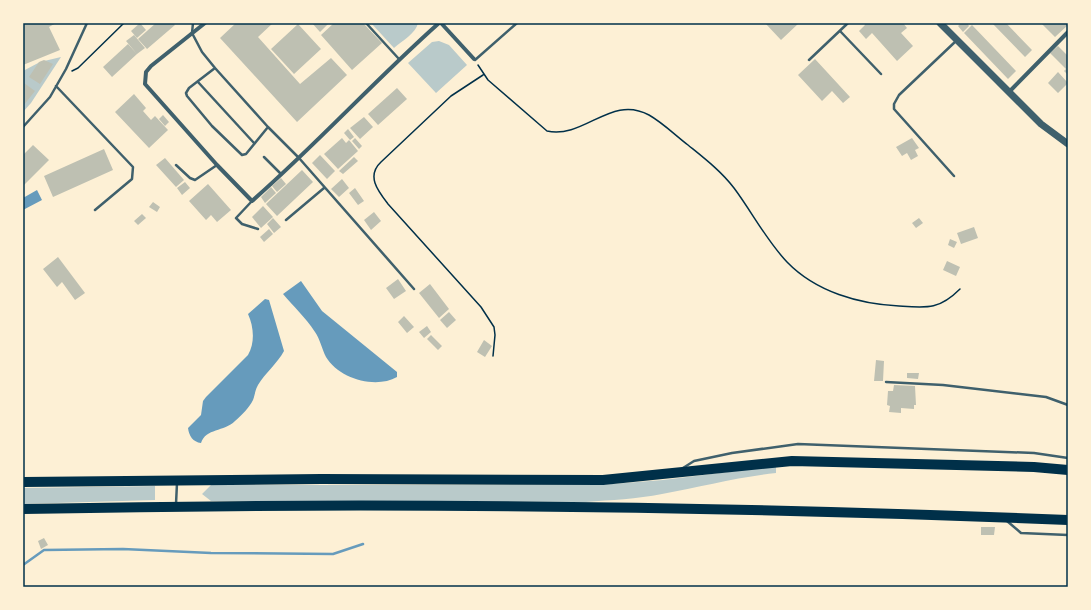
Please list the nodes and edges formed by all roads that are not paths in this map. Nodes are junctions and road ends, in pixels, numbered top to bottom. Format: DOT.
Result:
graph roads {
  1 [pos="88,23"];
  2 [pos="193,23"];
  3 [pos="205,23"];
  4 [pos="366,23"];
  5 [pos="440,23"];
  6 [pos="517,23"];
  7 [pos="848,23"];
  8 [pos="940,23"];
  9 [pos="840,31"];
  10 [pos="1068,32"];
  11 [pos="192,33"];
  12 [pos="957,41"];
  13 [pos="400,58"];
  14 [pos="475,59"];
  15 [pos="809,60"];
  16 [pos="215,68"];
  17 [pos="881,74"];
  18 [pos="198,82"];
  19 [pos="56,86"];
  20 [pos="1009,92"];
  21 [pos="23,127"];
  22 [pos="268,127"];
  23 [pos="254,143"];
  24 [pos="1068,144"];
  25 [pos="264,157"];
  26 [pos="299,158"];
  27 [pos="176,165"];
  28 [pos="217,165"];
  29 [pos="281,175"];
  30 [pos="954,176"];
  31 [pos="324,188"];
  32 [pos="252,201"];
  33 [pos="94,210"];
  34 [pos="286,220"];
  35 [pos="258,229"];
  36 [pos="414,289"];
  37 [pos="886,382"];
  38 [pos="1068,405"];
  39 [pos="1068,458"];
  40 [pos="1068,470"];
  41 [pos="673,474"];
  42 [pos="177,481"];
  43 [pos="23,482"];
  44 [pos="176,506"];
  45 [pos="23,509"];
  46 [pos="1003,518"];
  47 [pos="1068,520"];
  48 [pos="1068,535"];
  1 -- 19 [label="lane"];
  2 -- 11 [label="lane"];
  3 -- 11 [label="street"];
  4 -- 13 [label="lane"];
  5 -- 13 [label="street"];
  5 -- 14 [label="street"];
  6 -- 14 [label="lane"];
  7 -- 9 [label="lane"];
  8 -- 12 [label="street"];
  9 -- 15 [label="lane"];
  9 -- 17 [label="lane"];
  10 -- 20 [label="street"];
  11 -- 16 [label="lane"];
  11 -- 28 [label="street"];
  12 -- 20 [label="street"];
  12 -- 30 [label="lane"];
  13 -- 26 [label="street"];
  16 -- 18 [label="lane"];
  16 -- 22 [label="lane"];
  18 -- 23 [label="lane"];
  18 -- 23 [label="lane"];
  19 -- 21 [label="lane"];
  19 -- 33 [label="lane"];
  20 -- 24 [label="street"];
  22 -- 23 [label="lane"];
  22 -- 26 [label="lane"];
  25 -- 29 [label="lane"];
  26 -- 29 [label="street"];
  26 -- 31 [label="lane"];
  27 -- 28 [label="lane"];
  28 -- 32 [label="street"];
  29 -- 32 [label="street"];
  31 -- 34 [label="lane"];
  31 -- 36 [label="lane"];
  32 -- 35 [label="lane"];
  37 -- 38 [label="lane"];
  39 -- 41 [label="lane"];
  40 -- 41 [label="highway"];
  41 -- 42 [label="highway"];
  42 -- 43 [label="highway"];
  42 -- 44 [label="lane"];
  44 -- 45 [label="highway"];
  44 -- 46 [label="highway"];
  46 -- 47 [label="highway"];
  46 -- 48 [label="lane"];
}
